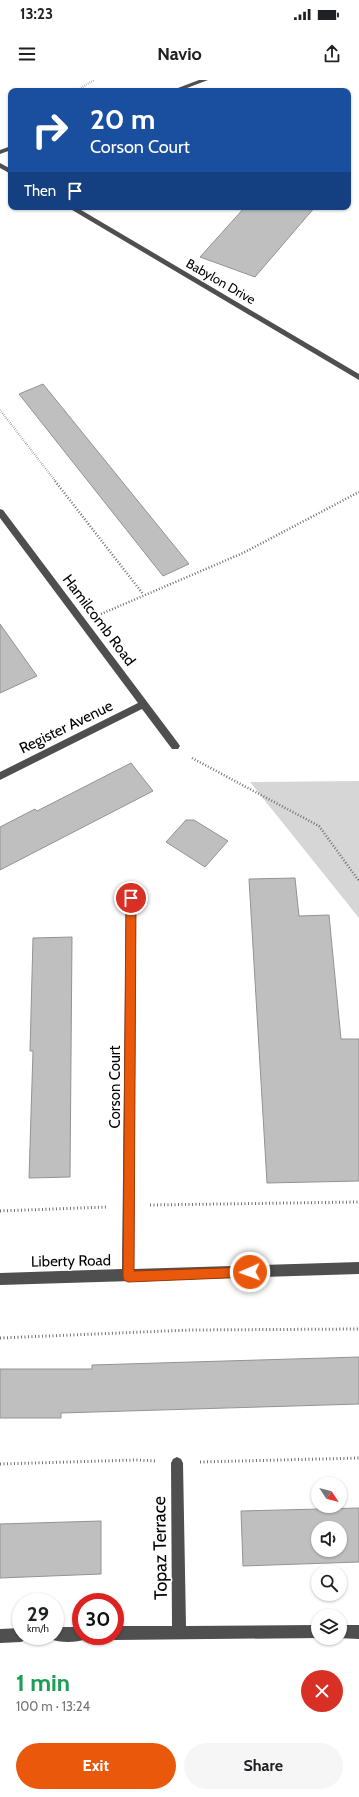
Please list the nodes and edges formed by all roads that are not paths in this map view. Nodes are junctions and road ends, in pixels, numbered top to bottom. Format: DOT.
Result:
graph roads {
  1 [pos="205,80"];
  2 [pos="182,88"];
  3 [pos="76,210"];
  4 [pos="359,376"];
  5 [pos="0,512"];
  6 [pos="145,704"];
  7 [pos="175,746"];
  8 [pos="0,776"];
  9 [pos="131,898"];
  10 [pos="359,1268"];
  11 [pos="128,1276"];
  12 [pos="0,1279"];
  13 [pos="177,1463"];
  14 [pos="178,1632"];
  15 [pos="311,1632"];
  16 [pos="347,1632"];
  17 [pos="359,1632"];
  18 [pos="124,1633"];
  19 [pos="12,1635"];
  20 [pos="0,1636"];
  1 -- 2 [label="street"];
  3 -- 4 [label="street, Babylon Drive"];
  5 -- 6 [label="street, Hamilcomb Road"];
  6 -- 7 [label="street, Hamilcomb Road"];
  6 -- 8 [label="street, Register Avenue"];
  9 -- 11 [label="street, Corson Court"];
  10 -- 11 [label="street, Liberty Road"];
  11 -- 12 [label="street, Liberty Road"];
  13 -- 14 [label="street, Topaz Terrace"];
  14 -- 15 [label="street"];
  14 -- 18 [label="street"];
  16 -- 17 [label="street"];
  19 -- 20 [label="street"];
}
